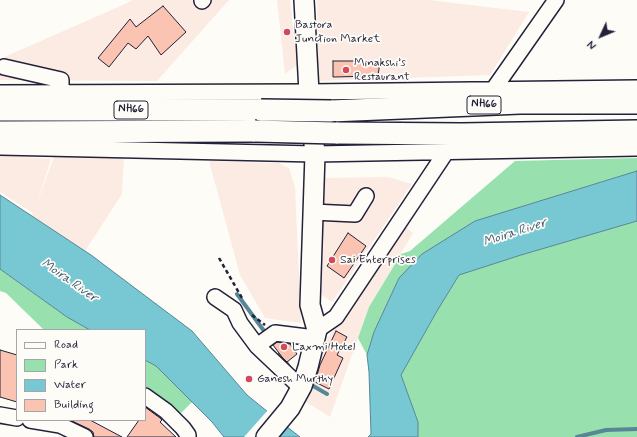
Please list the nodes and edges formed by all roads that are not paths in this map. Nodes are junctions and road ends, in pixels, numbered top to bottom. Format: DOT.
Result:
graph roads {
  1 [pos="304,0"];
  2 [pos="556,0"];
  3 [pos="4,67"];
  4 [pos="637,88"];
  5 [pos="493,90"];
  6 [pos="309,92"];
  7 [pos="0,93"];
  8 [pos="61,93"];
  9 [pos="637,104"];
  10 [pos="0,110"];
  11 [pos="637,131"];
  12 [pos="0,132"];
  13 [pos="0,147"];
  14 [pos="637,148"];
  15 [pos="446,152"];
  16 [pos="315,154"];
  17 [pos="366,196"];
  18 [pos="313,212"];
  19 [pos="215,297"];
  20 [pos="316,334"];
  21 [pos="257,346"];
  22 [pos="308,367"];
  23 [pos="295,382"];
  24 [pos="146,397"];
  25 [pos="286,405"];
  26 [pos="0,415"];
  27 [pos="16,418"];
  28 [pos="36,421"];
  29 [pos="85,437"];
  30 [pos="188,437"];
  31 [pos="252,437"];
  32 [pos="266,437"];
  1 -- 6 [label="main road"];
  2 -- 5 [label="street"];
  3 -- 8 [label="street"];
  4 -- 5 [label="street"];
  5 -- 6 [label="street"];
  6 -- 8 [label="street"];
  6 -- 16 [label="main road"];
  7 -- 8 [label="street"];
  9 -- 10 [label="highway, NH66, bridge"];
  11 -- 12 [label="highway, NH66, bridge"];
  13 -- 16 [label="street"];
  14 -- 15 [label="street"];
  15 -- 16 [label="street"];
  15 -- 20 [label="street"];
  16 -- 18 [label="main road"];
  17 -- 18 [label="street"];
  18 -- 20 [label="main road"];
  19 -- 21 [label="street"];
  20 -- 21 [label="street"];
  20 -- 22 [label="main road"];
  21 -- 23 [label="street"];
  22 -- 23 [label="main road"];
  22 -- 25 [label="main road"];
  23 -- 25 [label="main road"];
  24 -- 30 [label="street"];
  25 -- 31 [label="main road"];
  25 -- 32 [label="main road"];
  26 -- 27 [label="street"];
  28 -- 29 [label="street"];
}
